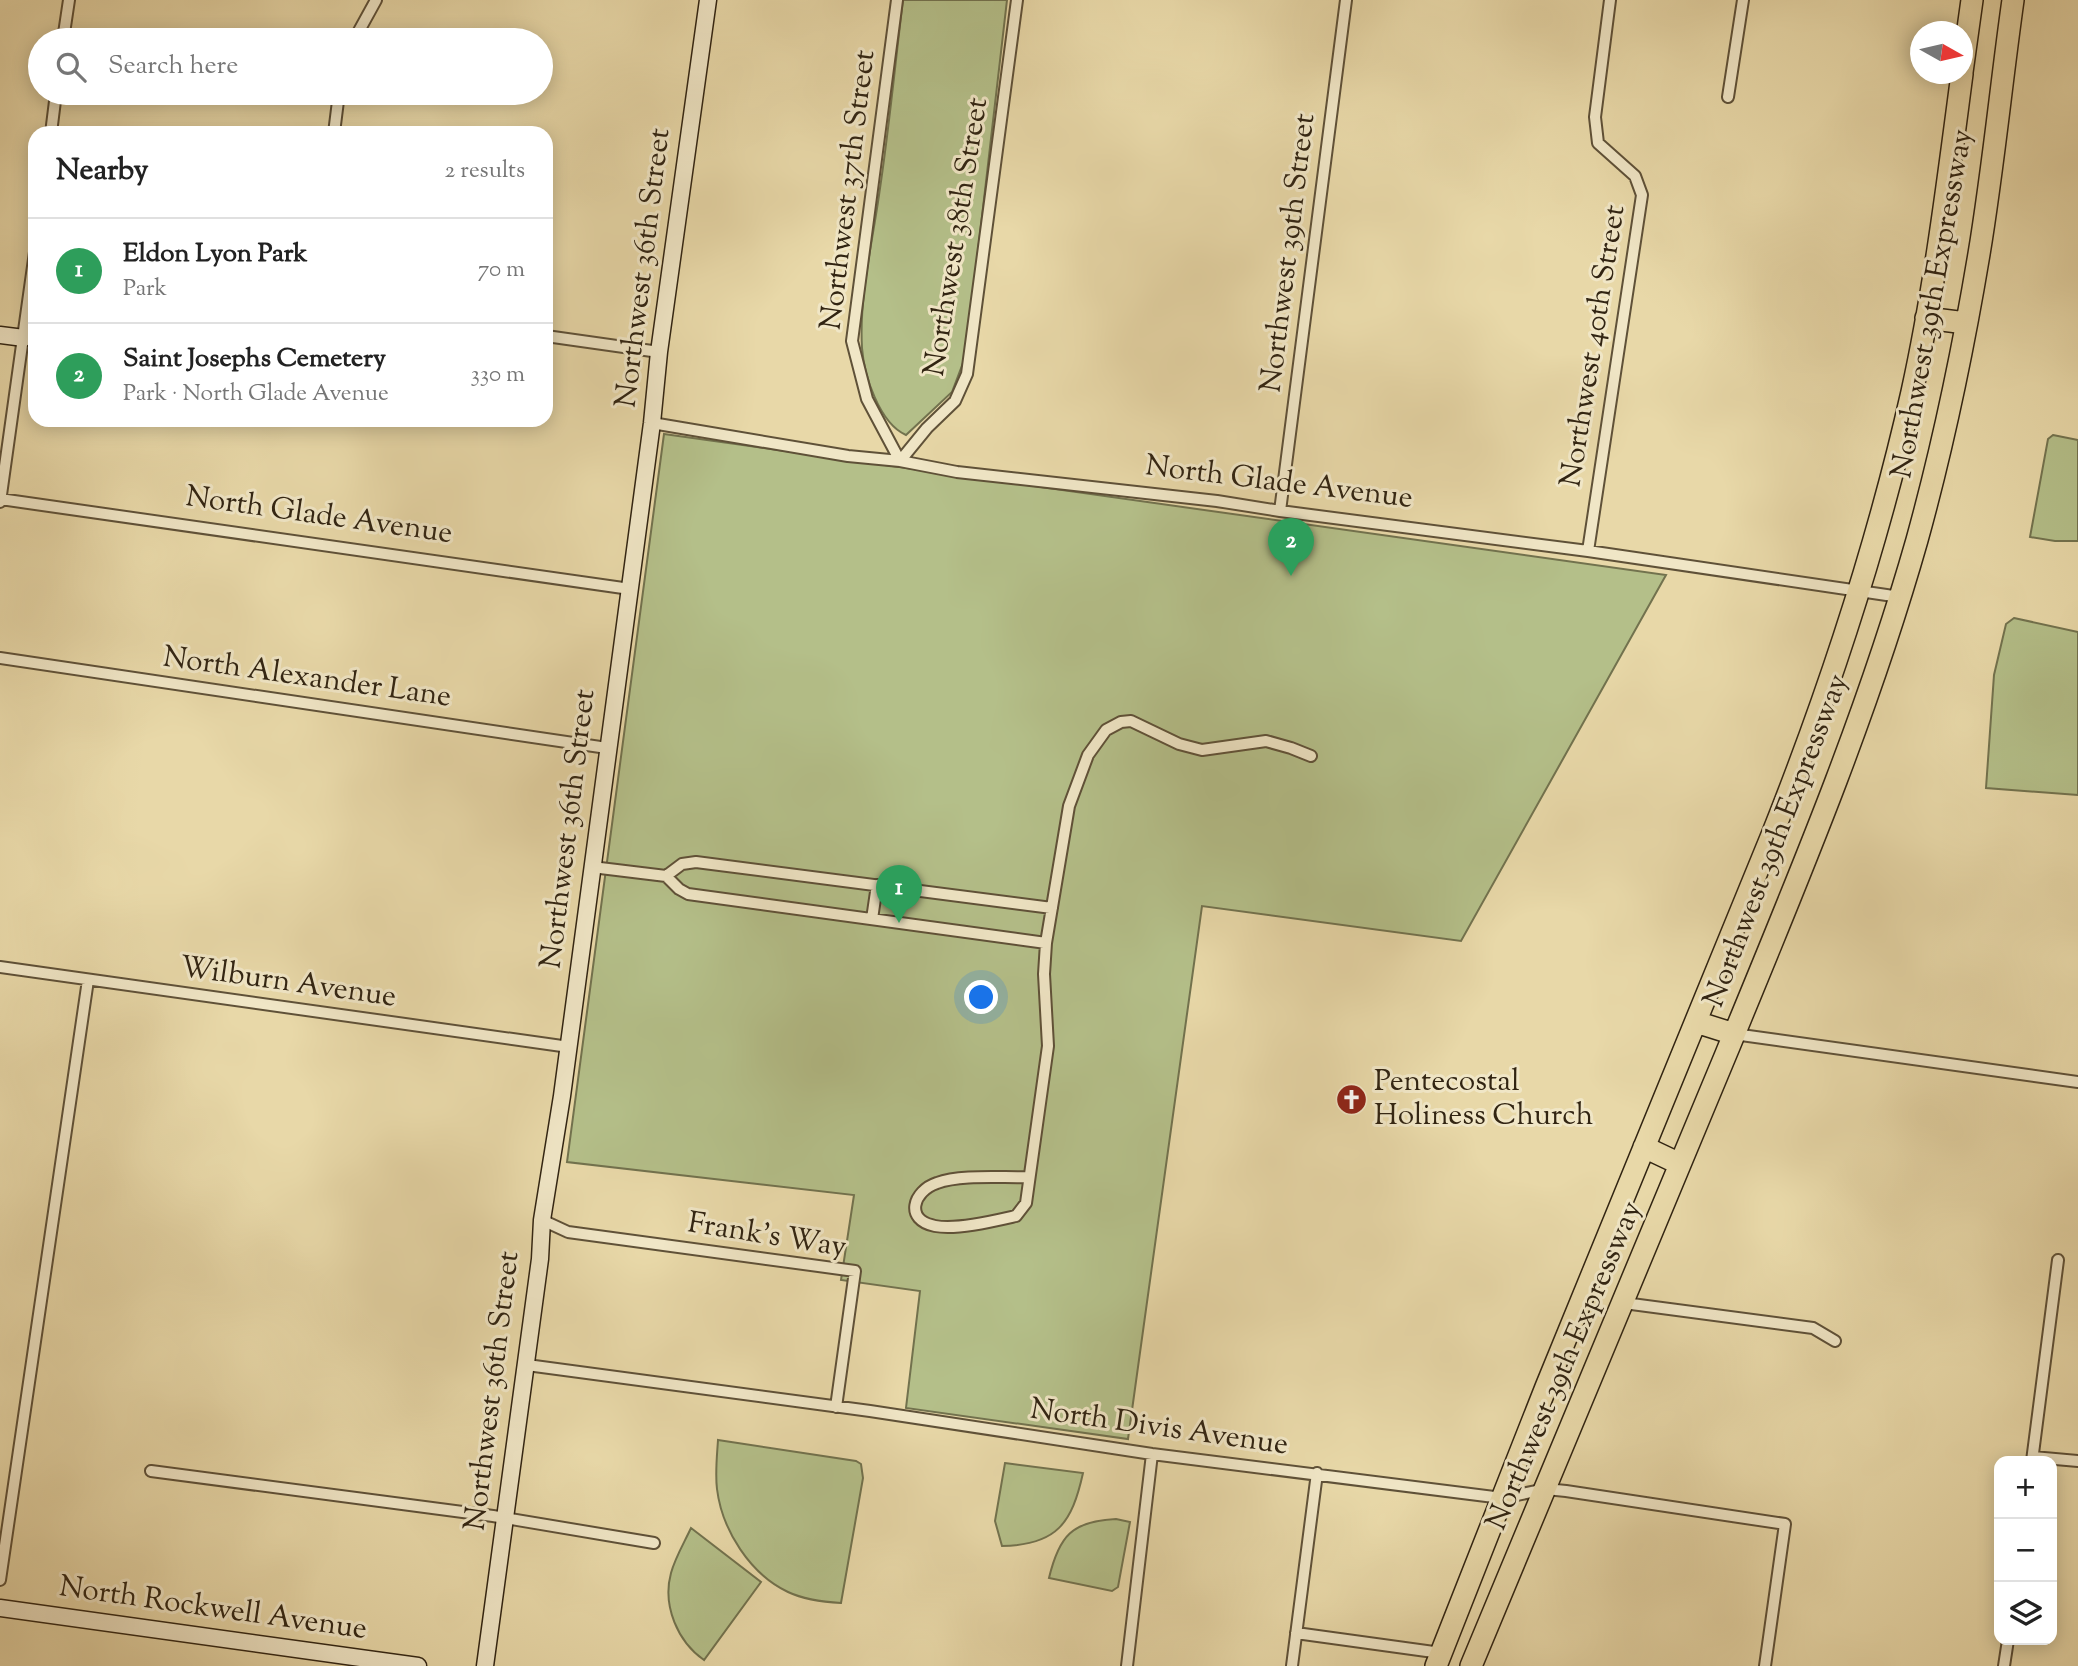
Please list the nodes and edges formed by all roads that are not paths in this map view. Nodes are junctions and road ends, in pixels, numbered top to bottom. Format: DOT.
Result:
graph roads {
  1 [pos="69,0"];
  2 [pos="376,0"];
  3 [pos="708,0"];
  4 [pos="897,0"];
  5 [pos="1017,0"];
  6 [pos="1346,0"];
  7 [pos="1610,0"];
  8 [pos="1743,0"];
  9 [pos="1972,0"];
  10 [pos="2013,0"];
  11 [pos="1969,21"];
  12 [pos="66,28"];
  13 [pos="361,28"];
  14 [pos="1960,84"];
  15 [pos="1728,97"];
  16 [pos="54,105"];
  17 [pos="338,105"];
  18 [pos="52,126"];
  19 [pos="335,126"];
  20 [pos="28,310"];
  21 [pos="1926,318"];
  22 [pos="1966,323"];
  23 [pos="0,335"];
  24 [pos="553,337"];
  25 [pos="24,338"];
  26 [pos="659,352"];
  27 [pos="652,423"];
  28 [pos="901,461"];
  29 [pos="0,500"];
  30 [pos="1280,511"];
  31 [pos="1587,551"];
  32 [pos="630,589"];
  33 [pos="1859,590"];
  34 [pos="1900,597"];
  35 [pos="0,658"];
  36 [pos="607,748"];
  37 [pos="1311,756"];
  38 [pos="592,867"];
  39 [pos="666,876"];
  40 [pos="877,885"];
  41 [pos="1052,908"];
  42 [pos="872,919"];
  43 [pos="1046,943"];
  44 [pos="0,967"];
  45 [pos="88,980"];
  46 [pos="1696,1022"];
  47 [pos="1734,1034"];
  48 [pos="569,1047"];
  49 [pos="2078,1082"];
  50 [pos="1644,1147"];
  51 [pos="1680,1164"];
  52 [pos="1029,1177"];
  53 [pos="542,1220"];
  54 [pos="2058,1260"];
  55 [pos="1624,1303"];
  56 [pos="1835,1341"];
  57 [pos="527,1365"];
  58 [pos="836,1407"];
  59 [pos="1152,1454"];
  60 [pos="2032,1456"];
  61 [pos="2057,1460"];
  62 [pos="2078,1461"];
  63 [pos="151,1471"];
  64 [pos="1317,1474"];
  65 [pos="1546,1489"];
  66 [pos="1502,1498"];
  67 [pos="505,1519"];
  68 [pos="654,1543"];
  69 [pos="0,1580"];
  70 [pos="0,1608"];
  71 [pos="1296,1633"];
  72 [pos="2007,1645"];
  73 [pos="1439,1659"];
  74 [pos="418,1666"];
  75 [pos="485,1666"];
  76 [pos="1127,1666"];
  77 [pos="1292,1666"];
  78 [pos="1471,1666"];
  79 [pos="1765,1666"];
  80 [pos="2004,1666"];
  1 -- 12 [label="street"];
  2 -- 13 [label="street"];
  3 -- 26 [label="street, Northwest 36th Street"];
  4 -- 28 [label="street, Northwest 37th Street"];
  5 -- 28 [label="street, Northwest 38th Street"];
  6 -- 30 [label="street, Northwest 39th Street"];
  7 -- 31 [label="street, Northwest 40th Street"];
  8 -- 15 [label="street"];
  9 -- 11 [label="highway, Northwest 39th Expressway"];
  10 -- 22 [label="highway, Northwest 39th Expressway"];
  14 -- 21 [label="highway, Northwest 39th Expressway"];
  16 -- 18 [label="street"];
  17 -- 19 [label="street"];
  20 -- 25 [label="street"];
  21 -- 22 [label="highway"];
  21 -- 33 [label="highway, Northwest 39th Expressway"];
  22 -- 34 [label="highway, Northwest 39th Expressway"];
  23 -- 25 [label="street"];
  24 -- 26 [label="street"];
  25 -- 29 [label="street"];
  26 -- 27 [label="street, Northwest 36th Street"];
  27 -- 28 [label="street, North Glade Avenue"];
  27 -- 32 [label="street, Northwest 36th Street"];
  28 -- 30 [label="street, North Glade Avenue"];
  29 -- 32 [label="street, North Glade Avenue"];
  30 -- 31 [label="street, North Glade Avenue"];
  31 -- 33 [label="street, North Glade Avenue"];
  32 -- 36 [label="street, Northwest 36th Street"];
  33 -- 34 [label="street, North Glade Avenue"];
  33 -- 46 [label="highway, Northwest 39th Expressway"];
  34 -- 47 [label="highway, Northwest 39th Expressway"];
  35 -- 36 [label="street, North Alexander Lane"];
  36 -- 38 [label="street, Northwest 36th Street"];
  37 -- 41 [label="street"];
  38 -- 39 [label="street"];
  38 -- 48 [label="street, Northwest 36th Street"];
  39 -- 40 [label="street"];
  39 -- 42 [label="street"];
  40 -- 41 [label="street"];
  40 -- 42 [label="street"];
  41 -- 43 [label="street"];
  42 -- 43 [label="street"];
  43 -- 52 [label="street"];
  44 -- 45 [label="street, Wilburn Avenue"];
  45 -- 48 [label="street, Wilburn Avenue"];
  45 -- 69 [label="street"];
  46 -- 47 [label="highway"];
  46 -- 50 [label="highway, Northwest 39th Expressway"];
  47 -- 49 [label="street"];
  47 -- 51 [label="highway, Northwest 39th Expressway"];
  48 -- 53 [label="street, Northwest 36th Street"];
  50 -- 51 [label="highway"];
  50 -- 66 [label="highway, Northwest 39th Expressway"];
  51 -- 55 [label="highway, Northwest 39th Expressway"];
  52 -- 52 [label="street"];
  53 -- 57 [label="street, Northwest 36th Street"];
  53 -- 58 [label="street, Frank's Way"];
  54 -- 60 [label="street"];
  55 -- 56 [label="street"];
  55 -- 65 [label="highway, Northwest 39th Expressway"];
  57 -- 58 [label="street, North Divis Avenue"];
  57 -- 67 [label="street, Northwest 36th Street"];
  58 -- 59 [label="street, North Divis Avenue"];
  59 -- 64 [label="street, North Divis Avenue"];
  59 -- 76 [label="street"];
  61 -- 62 [label="street"];
  63 -- 67 [label="street"];
  64 -- 66 [label="street, North Divis Avenue"];
  64 -- 71 [label="street"];
  65 -- 66 [label="street, North Divis Avenue"];
  65 -- 78 [label="highway, Northwest 39th Expressway"];
  65 -- 79 [label="street, North Divis Avenue"];
  66 -- 73 [label="highway, Northwest 39th Expressway"];
  67 -- 68 [label="street"];
  67 -- 75 [label="street, Northwest 36th Street"];
  70 -- 74 [label="street, North Rockwell Avenue"];
  71 -- 73 [label="street"];
  71 -- 77 [label="street"];
  72 -- 80 [label="street"];
}
